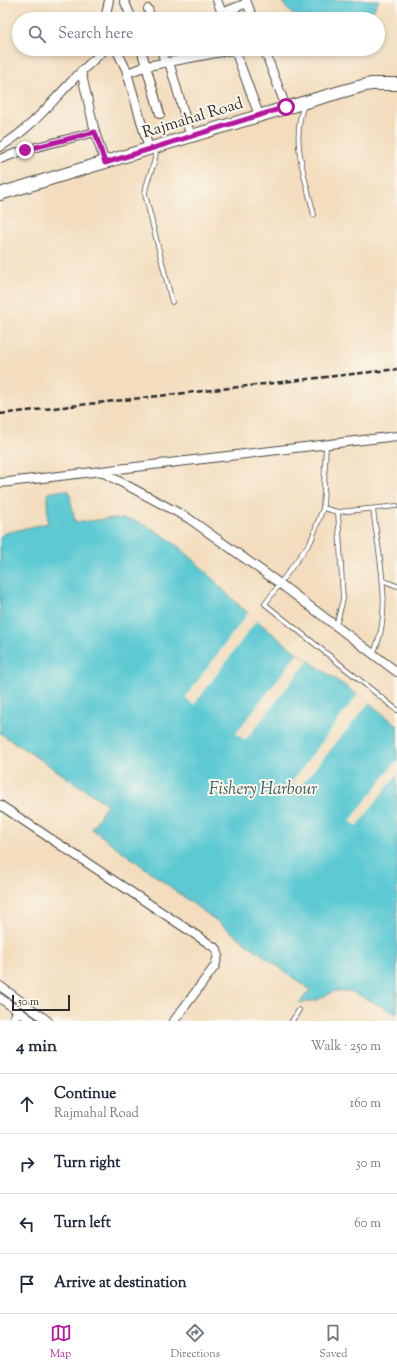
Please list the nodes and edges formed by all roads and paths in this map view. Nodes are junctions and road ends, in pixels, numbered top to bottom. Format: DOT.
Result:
graph roads {
  1 [pos="109,0"];
  2 [pos="124,0"];
  3 [pos="217,0"];
  4 [pos="246,2"];
  5 [pos="106,12"];
  6 [pos="129,12"];
  7 [pos="222,12"];
  8 [pos="230,12"];
  9 [pos="250,12"];
  10 [pos="97,56"];
  11 [pos="119,56"];
  12 [pos="143,56"];
  13 [pos="164,56"];
  14 [pos="198,56"];
  15 [pos="236,56"];
  16 [pos="267,56"];
  17 [pos="167,62"];
  18 [pos="147,66"];
  19 [pos="81,71"];
  20 [pos="127,73"];
  21 [pos="397,84"];
  22 [pos="305,102"];
  23 [pos="286,107"];
  24 [pos="160,114"];
  25 [pos="259,115"];
  26 [pos="95,132"];
  27 [pos="191,137"];
  28 [pos="0,147"];
  29 [pos="153,148"];
  30 [pos="0,159"];
  31 [pos="105,163"];
  32 [pos="0,194"];
  33 [pos="314,215"];
  34 [pos="172,302"];
  35 [pos="397,436"];
  36 [pos="326,445"];
  37 [pos="99,471"];
  38 [pos="0,484"];
  39 [pos="397,506"];
  40 [pos="323,508"];
  41 [pos="372,509"];
  42 [pos="338,512"];
  43 [pos="382,580"];
  44 [pos="279,583"];
  45 [pos="397,586"];
  46 [pos="336,626"];
  47 [pos="373,654"];
  48 [pos="397,672"];
  49 [pos="397,710"];
  50 [pos="0,805"];
  51 [pos="0,986"];
  52 [pos="0,998"];
  53 [pos="299,1010"];
  54 [pos="18,1011"];
  55 [pos="12,1021"];
  56 [pos="32,1021"];
  57 [pos="48,1021"];
  58 [pos="174,1021"];
  59 [pos="292,1021"];
  1 -- 5 [label="street"];
  2 -- 6 [label="street"];
  3 -- 7 [label="street"];
  4 -- 8 [label="street"];
  4 -- 9 [label="street"];
  10 -- 19 [label="street"];
  11 -- 20 [label="street"];
  12 -- 18 [label="street"];
  13 -- 17 [label="street"];
  14 -- 17 [label="street"];
  15 -- 25 [label="street"];
  16 -- 23 [label="street"];
  17 -- 18 [label="street"];
  17 -- 27 [label="street"];
  18 -- 20 [label="street"];
  18 -- 24 [label="street"];
  19 -- 26 [label="street"];
  19 -- 28 [label="street"];
  20 -- 29 [label="street"];
  21 -- 22 [label="main road, Rajmahal Road"];
  22 -- 23 [label="main road, Rajmahal Road"];
  22 -- 33 [label="lane"];
  23 -- 25 [label="main road, Rajmahal Road"];
  25 -- 27 [label="main road, Rajmahal Road"];
  26 -- 30 [label="street"];
  26 -- 31 [label="street"];
  27 -- 29 [label="main road, Rajmahal Road"];
  29 -- 31 [label="main road, Rajmahal Road"];
  29 -- 34 [label="lane"];
  31 -- 32 [label="main road, Rajmahal Road"];
  35 -- 36 [label="street"];
  36 -- 37 [label="street"];
  36 -- 40 [label="lane"];
  37 -- 38 [label="street"];
  37 -- 44 [label="street"];
  39 -- 41 [label="lane"];
  40 -- 42 [label="lane"];
  40 -- 44 [label="lane"];
  41 -- 42 [label="lane"];
  41 -- 43 [label="lane"];
  42 -- 46 [label="lane"];
  43 -- 45 [label="lane"];
  43 -- 47 [label="lane"];
  44 -- 46 [label="street"];
  44 -- 49 [label="lane"];
  46 -- 47 [label="street"];
  47 -- 48 [label="street"];
  50 -- 58 [label="street"];
  51 -- 57 [label="street"];
  52 -- 54 [label="street"];
  53 -- 59 [label="lane"];
  54 -- 55 [label="street"];
  54 -- 56 [label="street"];
}
